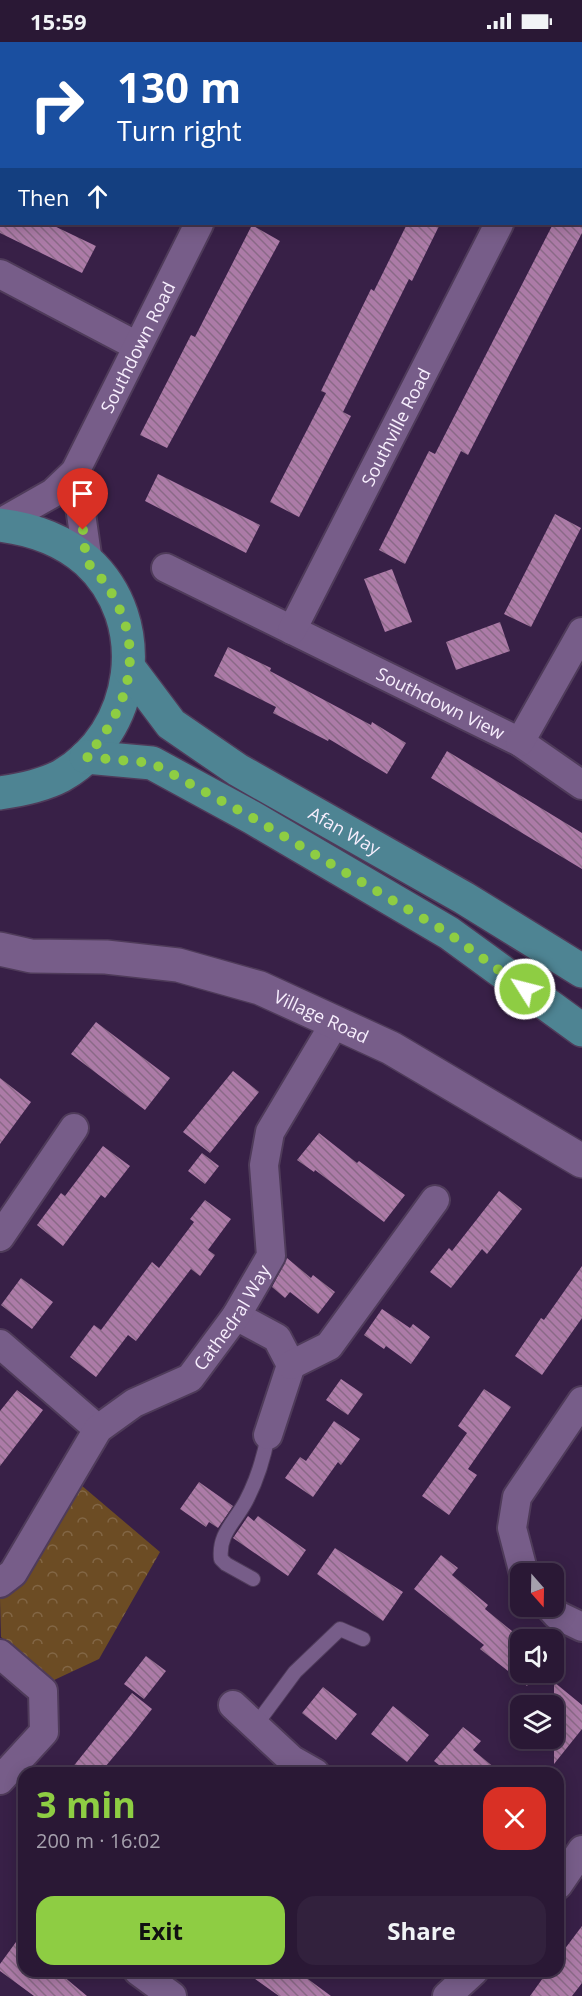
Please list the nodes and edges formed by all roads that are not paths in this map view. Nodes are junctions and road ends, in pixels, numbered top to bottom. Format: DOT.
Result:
graph roads {
  1 [pos="198,225"];
  2 [pos="498,225"];
  3 [pos="1,277"];
  4 [pos="137,346"];
  5 [pos="75,472"];
  6 [pos="0,524"];
  7 [pos="88,562"];
  8 [pos="166,568"];
  9 [pos="292,630"];
  10 [pos="582,632"];
  11 [pos="129,668"];
  12 [pos="520,742"];
  13 [pos="86,757"];
  14 [pos="582,785"];
  15 [pos="0,793"];
  16 [pos="16,952"];
  17 [pos="582,971"];
  18 [pos="0,972"];
  19 [pos="336,1022"];
  20 [pos="582,1030"];
  21 [pos="74,1128"];
  22 [pos="582,1161"];
  23 [pos="435,1200"];
  24 [pos="0,1237"];
  25 [pos="236,1317"];
  26 [pos="0,1344"];
  27 [pos="291,1365"];
  28 [pos="582,1401"];
  29 [pos="98,1429"];
  30 [pos="268,1435"];
  31 [pos="521,1563"];
  32 [pos="253,1579"];
  33 [pos="0,1583"];
  34 [pos="561,1617"];
  35 [pos="582,1627"];
  36 [pos="363,1639"];
  37 [pos="0,1654"];
  38 [pos="233,1705"];
  39 [pos="255,1726"];
  40 [pos="304,1767"];
  41 [pos="0,1780"];
  42 [pos="582,1850"];
  43 [pos="564,1876"];
  44 [pos="146,1977"];
  45 [pos="468,1977"];
  46 [pos="172,1996"];
  47 [pos="447,1996"];
  1 -- 4 [label="street, Southdown Road"];
  2 -- 9 [label="street, Southville Road"];
  3 -- 4 [label="street"];
  4 -- 5 [label="street, Southdown Road"];
  5 -- 6 [label="street, Southdown Road"];
  5 -- 7 [label="street"];
  6 -- 7 [label="main road"];
  7 -- 11 [label="main road"];
  8 -- 9 [label="street, Southdown View"];
  9 -- 12 [label="street, Southdown View"];
  10 -- 12 [label="street"];
  11 -- 13 [label="main road"];
  11 -- 17 [label="main road, Afan Way"];
  12 -- 14 [label="street, Southdown View"];
  13 -- 15 [label="main road"];
  13 -- 20 [label="main road, Afan Way"];
  16 -- 18 [label="street, Village Road"];
  16 -- 19 [label="street, Village Road"];
  19 -- 22 [label="street, Village Road"];
  19 -- 25 [label="street, Cathedral Way"];
  21 -- 24 [label="street"];
  23 -- 27 [label="street"];
  25 -- 27 [label="street"];
  25 -- 29 [label="street, Cathedral Way"];
  26 -- 29 [label="street"];
  27 -- 30 [label="street"];
  28 -- 31 [label="street"];
  29 -- 33 [label="street, Cathedral Way"];
  30 -- 32 [label="lane"];
  34 -- 35 [label="street"];
  36 -- 39 [label="lane"];
  37 -- 41 [label="street"];
  38 -- 39 [label="street"];
  39 -- 40 [label="street"];
  42 -- 43 [label="street"];
  44 -- 46 [label="street"];
  45 -- 47 [label="street"];
}
